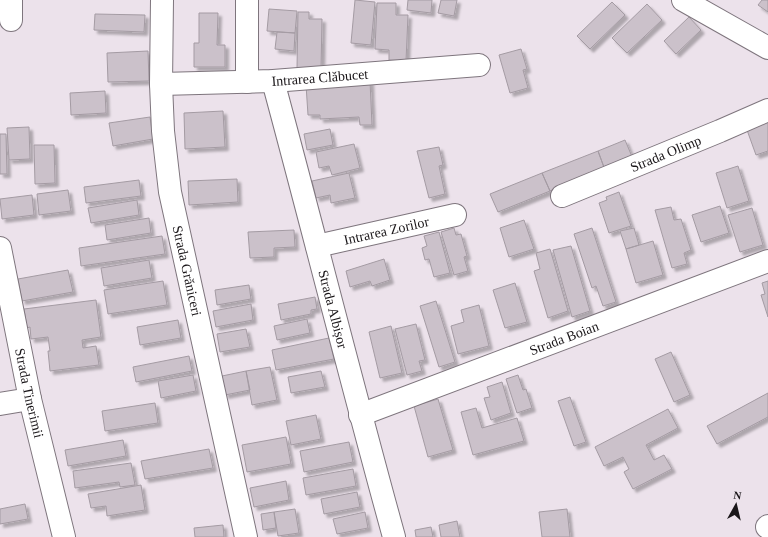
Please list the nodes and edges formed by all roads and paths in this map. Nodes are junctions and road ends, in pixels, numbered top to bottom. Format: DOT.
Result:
graph roads {
  1 [pos="162,0"];
  2 [pos="247,0"];
  3 [pos="684,0"];
  4 [pos="768,48"];
  5 [pos="479,65"];
  6 [pos="273,80"];
  7 [pos="247,82"];
  8 [pos="161,84"];
  9 [pos="768,110"];
  10 [pos="562,196"];
  11 [pos="455,214"];
  12 [pos="317,246"];
  13 [pos="0,248"];
  14 [pos="768,261"];
  15 [pos="30,399"];
  16 [pos="0,404"];
  17 [pos="360,415"];
  18 [pos="64,537"];
  19 [pos="246,537"];
  20 [pos="394,537"];
  1 -- 8 [label="street, Strada Grăniceri"];
  2 -- 7 [label="street"];
  3 -- 4 [label="street"];
  5 -- 6 [label="street, Intrarea Clăbucet"];
  6 -- 7 [label="street, Intrarea Clăbucet"];
  6 -- 12 [label="street, Strada Albișor"];
  7 -- 8 [label="street, Intrarea Clăbucet"];
  8 -- 19 [label="street, Strada Grăniceri"];
  9 -- 10 [label="street, Strada Olimp"];
  11 -- 12 [label="street, Intrarea Zorilor"];
  12 -- 17 [label="street, Strada Albișor"];
  13 -- 15 [label="street, Strada Tinerimii"];
  14 -- 17 [label="street, Strada Boian"];
  15 -- 16 [label="street"];
  15 -- 18 [label="street, Strada Tinerimii"];
  17 -- 20 [label="street, Strada Albișor"];
}
